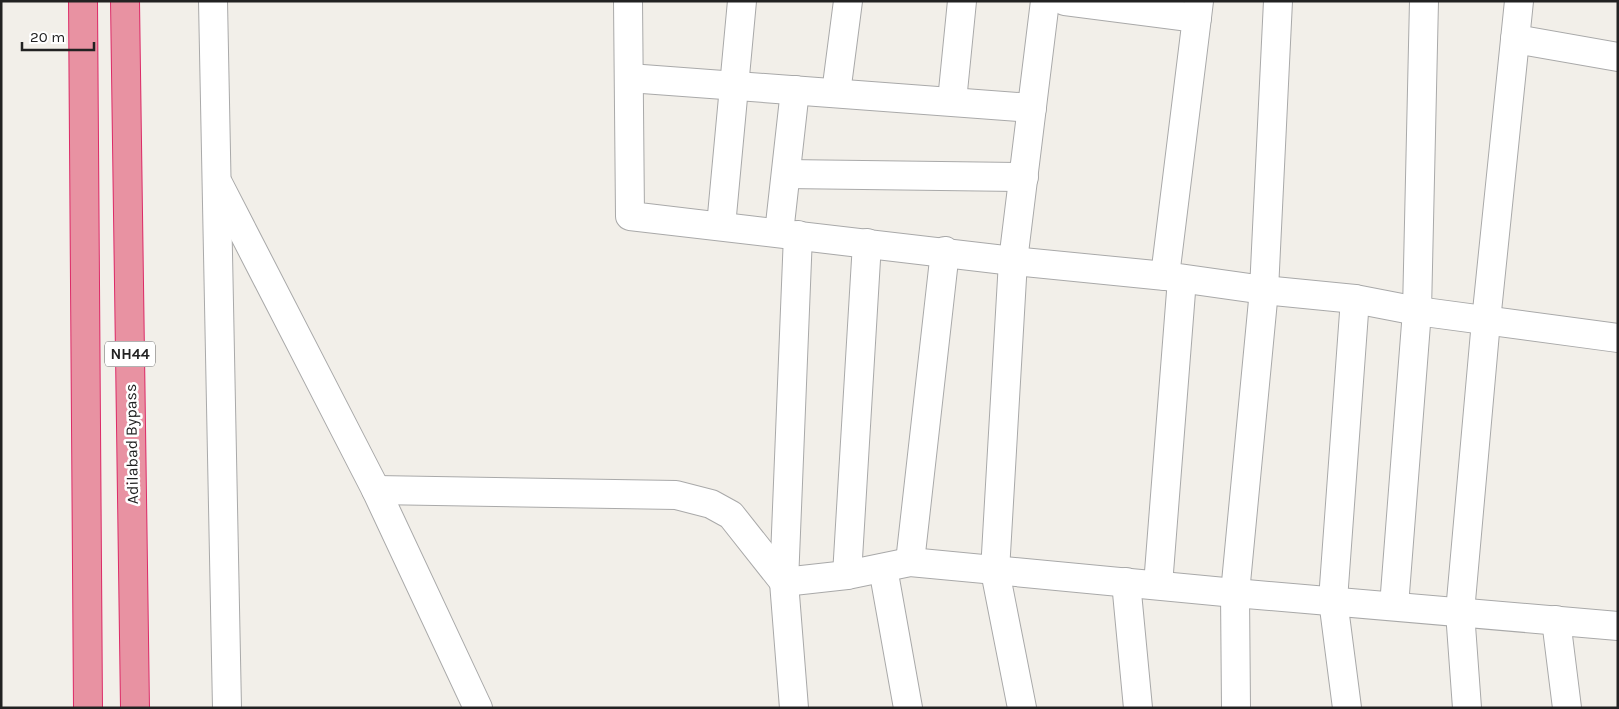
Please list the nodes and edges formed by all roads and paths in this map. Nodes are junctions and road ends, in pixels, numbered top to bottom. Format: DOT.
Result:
graph roads {
  1 [pos="83,1"];
  2 [pos="125,1"];
  3 [pos="213,1"];
  4 [pos="628,1"];
  5 [pos="742,1"];
  6 [pos="848,1"];
  7 [pos="962,1"];
  8 [pos="1046,1"];
  9 [pos="1065,1"];
  10 [pos="1278,1"];
  11 [pos="1424,1"];
  12 [pos="1519,1"];
  13 [pos="1198,10"];
  14 [pos="1515,39"];
  15 [pos="1618,57"];
  16 [pos="629,78"];
  17 [pos="734,85"];
  18 [pos="795,90"];
  19 [pos="836,93"];
  20 [pos="952,101"];
  21 [pos="1032,108"];
  22 [pos="786,174"];
  23 [pos="1024,177"];
  24 [pos="216,180"];
  25 [pos="721,226"];
  26 [pos="789,234"];
  27 [pos="867,243"];
  28 [pos="945,251"];
  29 [pos="1014,261"];
  30 [pos="1174,278"];
  31 [pos="1264,290"];
  32 [pos="1355,299"];
  33 [pos="1418,312"];
  34 [pos="1486,321"];
  35 [pos="1618,338"];
  36 [pos="376,490"];
  37 [pos="910,562"];
  38 [pos="883,568"];
  39 [pos="995,571"];
  40 [pos="847,575"];
  41 [pos="784,582"];
  42 [pos="1126,582"];
  43 [pos="1158,585"];
  44 [pos="1235,593"];
  45 [pos="1333,600"];
  46 [pos="1394,606"];
  47 [pos="1460,612"];
  48 [pos="1556,620"];
  49 [pos="1618,626"];
  50 [pos="88,708"];
  51 [pos="135,708"];
  52 [pos="227,708"];
  53 [pos="478,708"];
  54 [pos="794,708"];
  55 [pos="908,708"];
  56 [pos="1022,708"];
  57 [pos="1138,708"];
  58 [pos="1236,708"];
  59 [pos="1348,708"];
  60 [pos="1467,708"];
  61 [pos="1567,708"];
  1 -- 50 [label="highway, NH44"];
  2 -- 51 [label="highway, Adilabad Bypass / NH44"];
  3 -- 24 [label="street"];
  4 -- 16 [label="street"];
  5 -- 17 [label="street"];
  6 -- 19 [label="street"];
  7 -- 20 [label="street"];
  8 -- 21 [label="street"];
  9 -- 13 [label="street"];
  10 -- 31 [label="street"];
  11 -- 33 [label="street"];
  12 -- 14 [label="street"];
  13 -- 30 [label="street"];
  14 -- 15 [label="street"];
  14 -- 34 [label="street"];
  16 -- 17 [label="street"];
  16 -- 25 [label="street"];
  17 -- 18 [label="street"];
  17 -- 25 [label="street"];
  18 -- 19 [label="street"];
  18 -- 22 [label="street"];
  19 -- 20 [label="street"];
  20 -- 21 [label="street"];
  21 -- 23 [label="street"];
  22 -- 23 [label="street"];
  22 -- 26 [label="street"];
  23 -- 29 [label="street"];
  24 -- 36 [label="street"];
  24 -- 52 [label="street"];
  25 -- 26 [label="street"];
  26 -- 27 [label="street"];
  26 -- 41 [label="street"];
  27 -- 28 [label="street"];
  27 -- 40 [label="street"];
  28 -- 29 [label="street"];
  28 -- 37 [label="street"];
  29 -- 30 [label="street"];
  29 -- 39 [label="street"];
  30 -- 31 [label="street"];
  30 -- 43 [label="street"];
  31 -- 32 [label="street"];
  31 -- 44 [label="street"];
  32 -- 33 [label="street"];
  32 -- 45 [label="street"];
  33 -- 34 [label="street"];
  33 -- 46 [label="street"];
  34 -- 35 [label="street"];
  34 -- 47 [label="street"];
  36 -- 41 [label="street"];
  36 -- 53 [label="street"];
  37 -- 38 [label="street"];
  37 -- 39 [label="street"];
  38 -- 40 [label="street"];
  38 -- 55 [label="street"];
  39 -- 42 [label="street"];
  39 -- 56 [label="street"];
  40 -- 41 [label="street"];
  41 -- 54 [label="street"];
  42 -- 43 [label="street"];
  42 -- 57 [label="street"];
  43 -- 44 [label="street"];
  44 -- 45 [label="street"];
  44 -- 58 [label="street"];
  45 -- 46 [label="street"];
  45 -- 59 [label="street"];
  46 -- 47 [label="street"];
  47 -- 48 [label="street"];
  47 -- 60 [label="street"];
  48 -- 49 [label="street"];
  48 -- 61 [label="street"];
}
